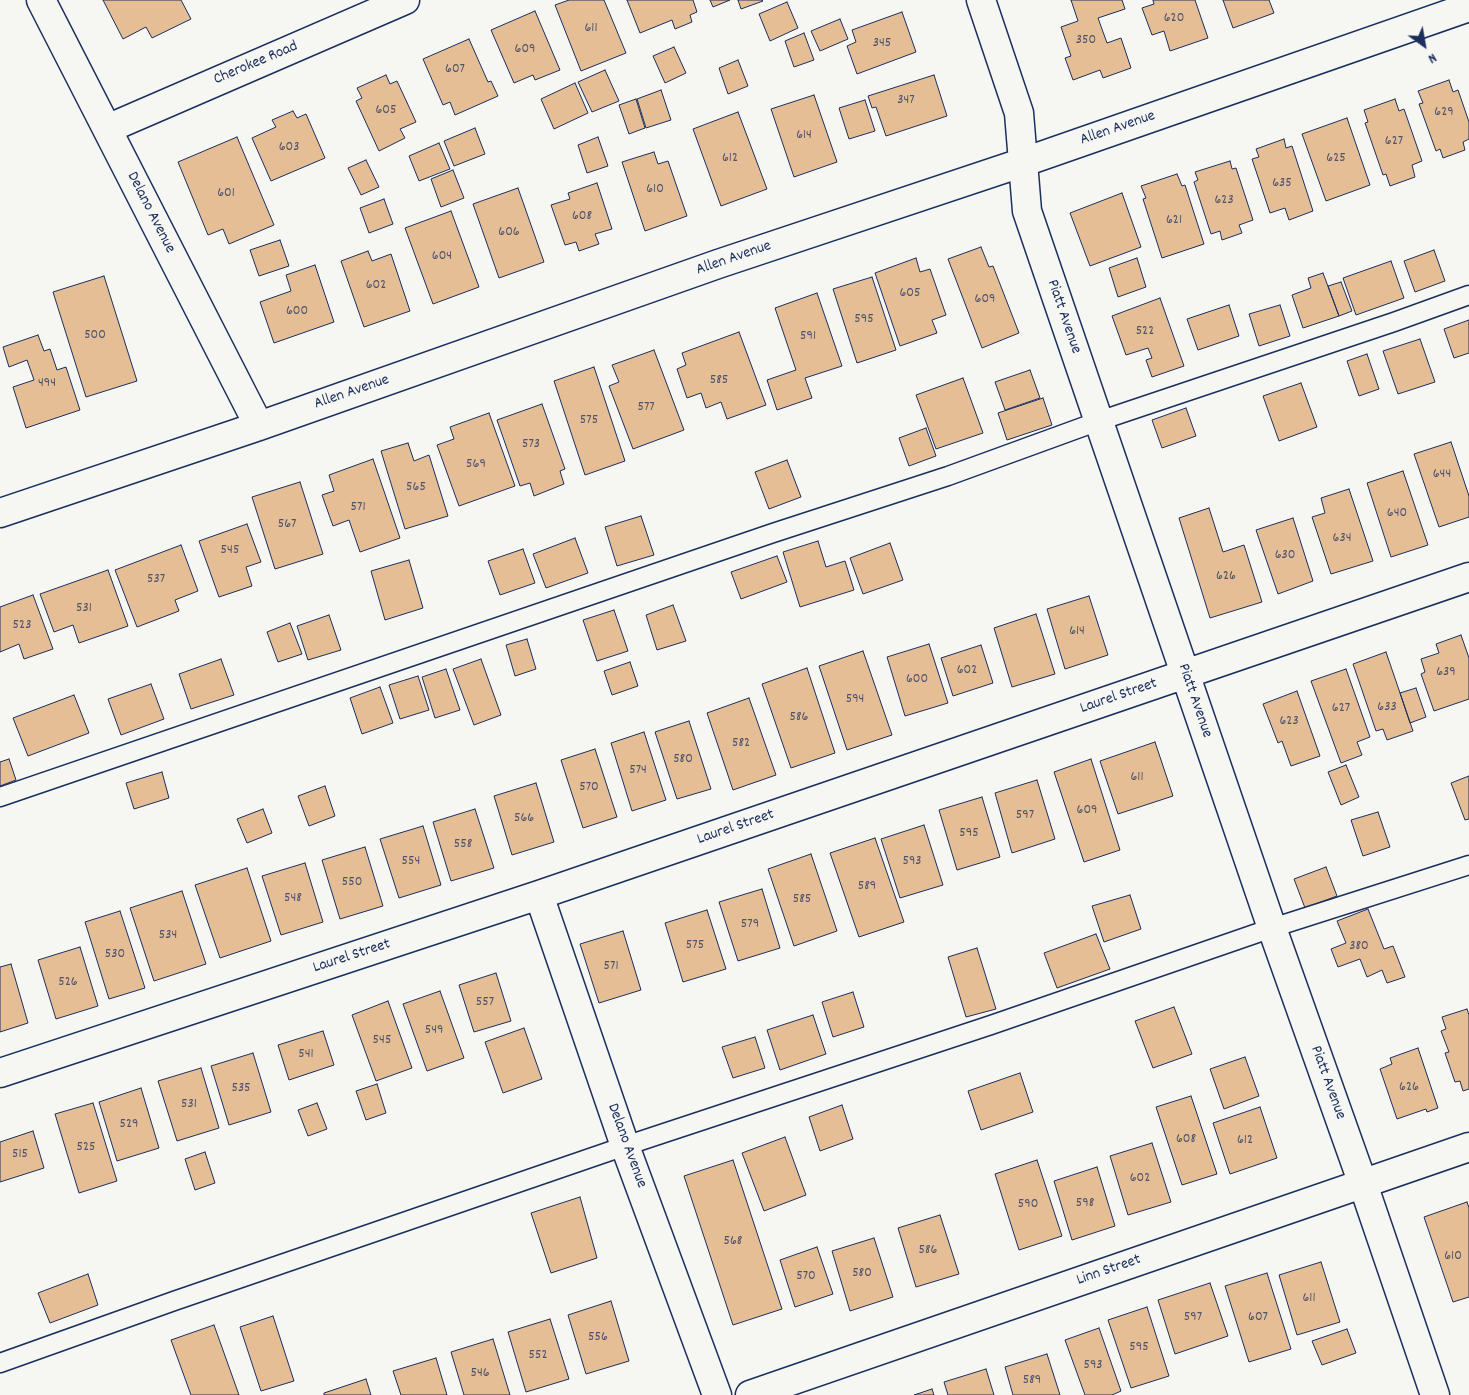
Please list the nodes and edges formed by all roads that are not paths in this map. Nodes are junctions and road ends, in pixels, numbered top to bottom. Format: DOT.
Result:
graph roads {
  1 [pos="40,0"];
  2 [pos="405,0"];
  3 [pos="981,0"];
  4 [pos="1469,8"];
  5 [pos="108,129"];
  6 [pos="1024,162"];
  7 [pos="1469,295"];
  8 [pos="1099,421"];
  9 [pos="259,426"];
  10 [pos="0,513"];
  11 [pos="1469,577"];
  12 [pos="1186,675"];
  13 [pos="0,797"];
  14 [pos="1469,865"];
  15 [pos="539,895"];
  16 [pos="1272,928"];
  17 [pos="0,1073"];
  18 [pos="625,1146"];
  19 [pos="1469,1147"];
  20 [pos="1363,1184"];
  21 [pos="0,1363"];
  22 [pos="717,1395"];
  23 [pos="750,1395"];
  24 [pos="1435,1395"];
  1 -- 5 [label="street, Delano Avenue"];
  2 -- 5 [label="street, Cherokee Road"];
  3 -- 6 [label="street, Piatt Avenue"];
  4 -- 6 [label="street, Allen Avenue"];
  5 -- 9 [label="street, Delano Avenue"];
  6 -- 8 [label="street, Piatt Avenue"];
  6 -- 9 [label="street, Allen Avenue"];
  7 -- 8 [label="lane"];
  8 -- 12 [label="street, Piatt Avenue"];
  8 -- 13 [label="lane"];
  9 -- 10 [label="street, Allen Avenue"];
  11 -- 12 [label="street, Laurel Street"];
  12 -- 15 [label="street, Laurel Street"];
  12 -- 16 [label="street, Piatt Avenue"];
  14 -- 16 [label="lane"];
  15 -- 17 [label="street, Laurel Street"];
  15 -- 18 [label="street, Delano Avenue"];
  16 -- 18 [label="lane"];
  16 -- 20 [label="street, Piatt Avenue"];
  18 -- 21 [label="lane"];
  18 -- 22 [label="street, Delano Avenue"];
  19 -- 20 [label="street, Linn Street"];
  20 -- 23 [label="street, Linn Street"];
  20 -- 24 [label="street, Piatt Avenue"];
}
